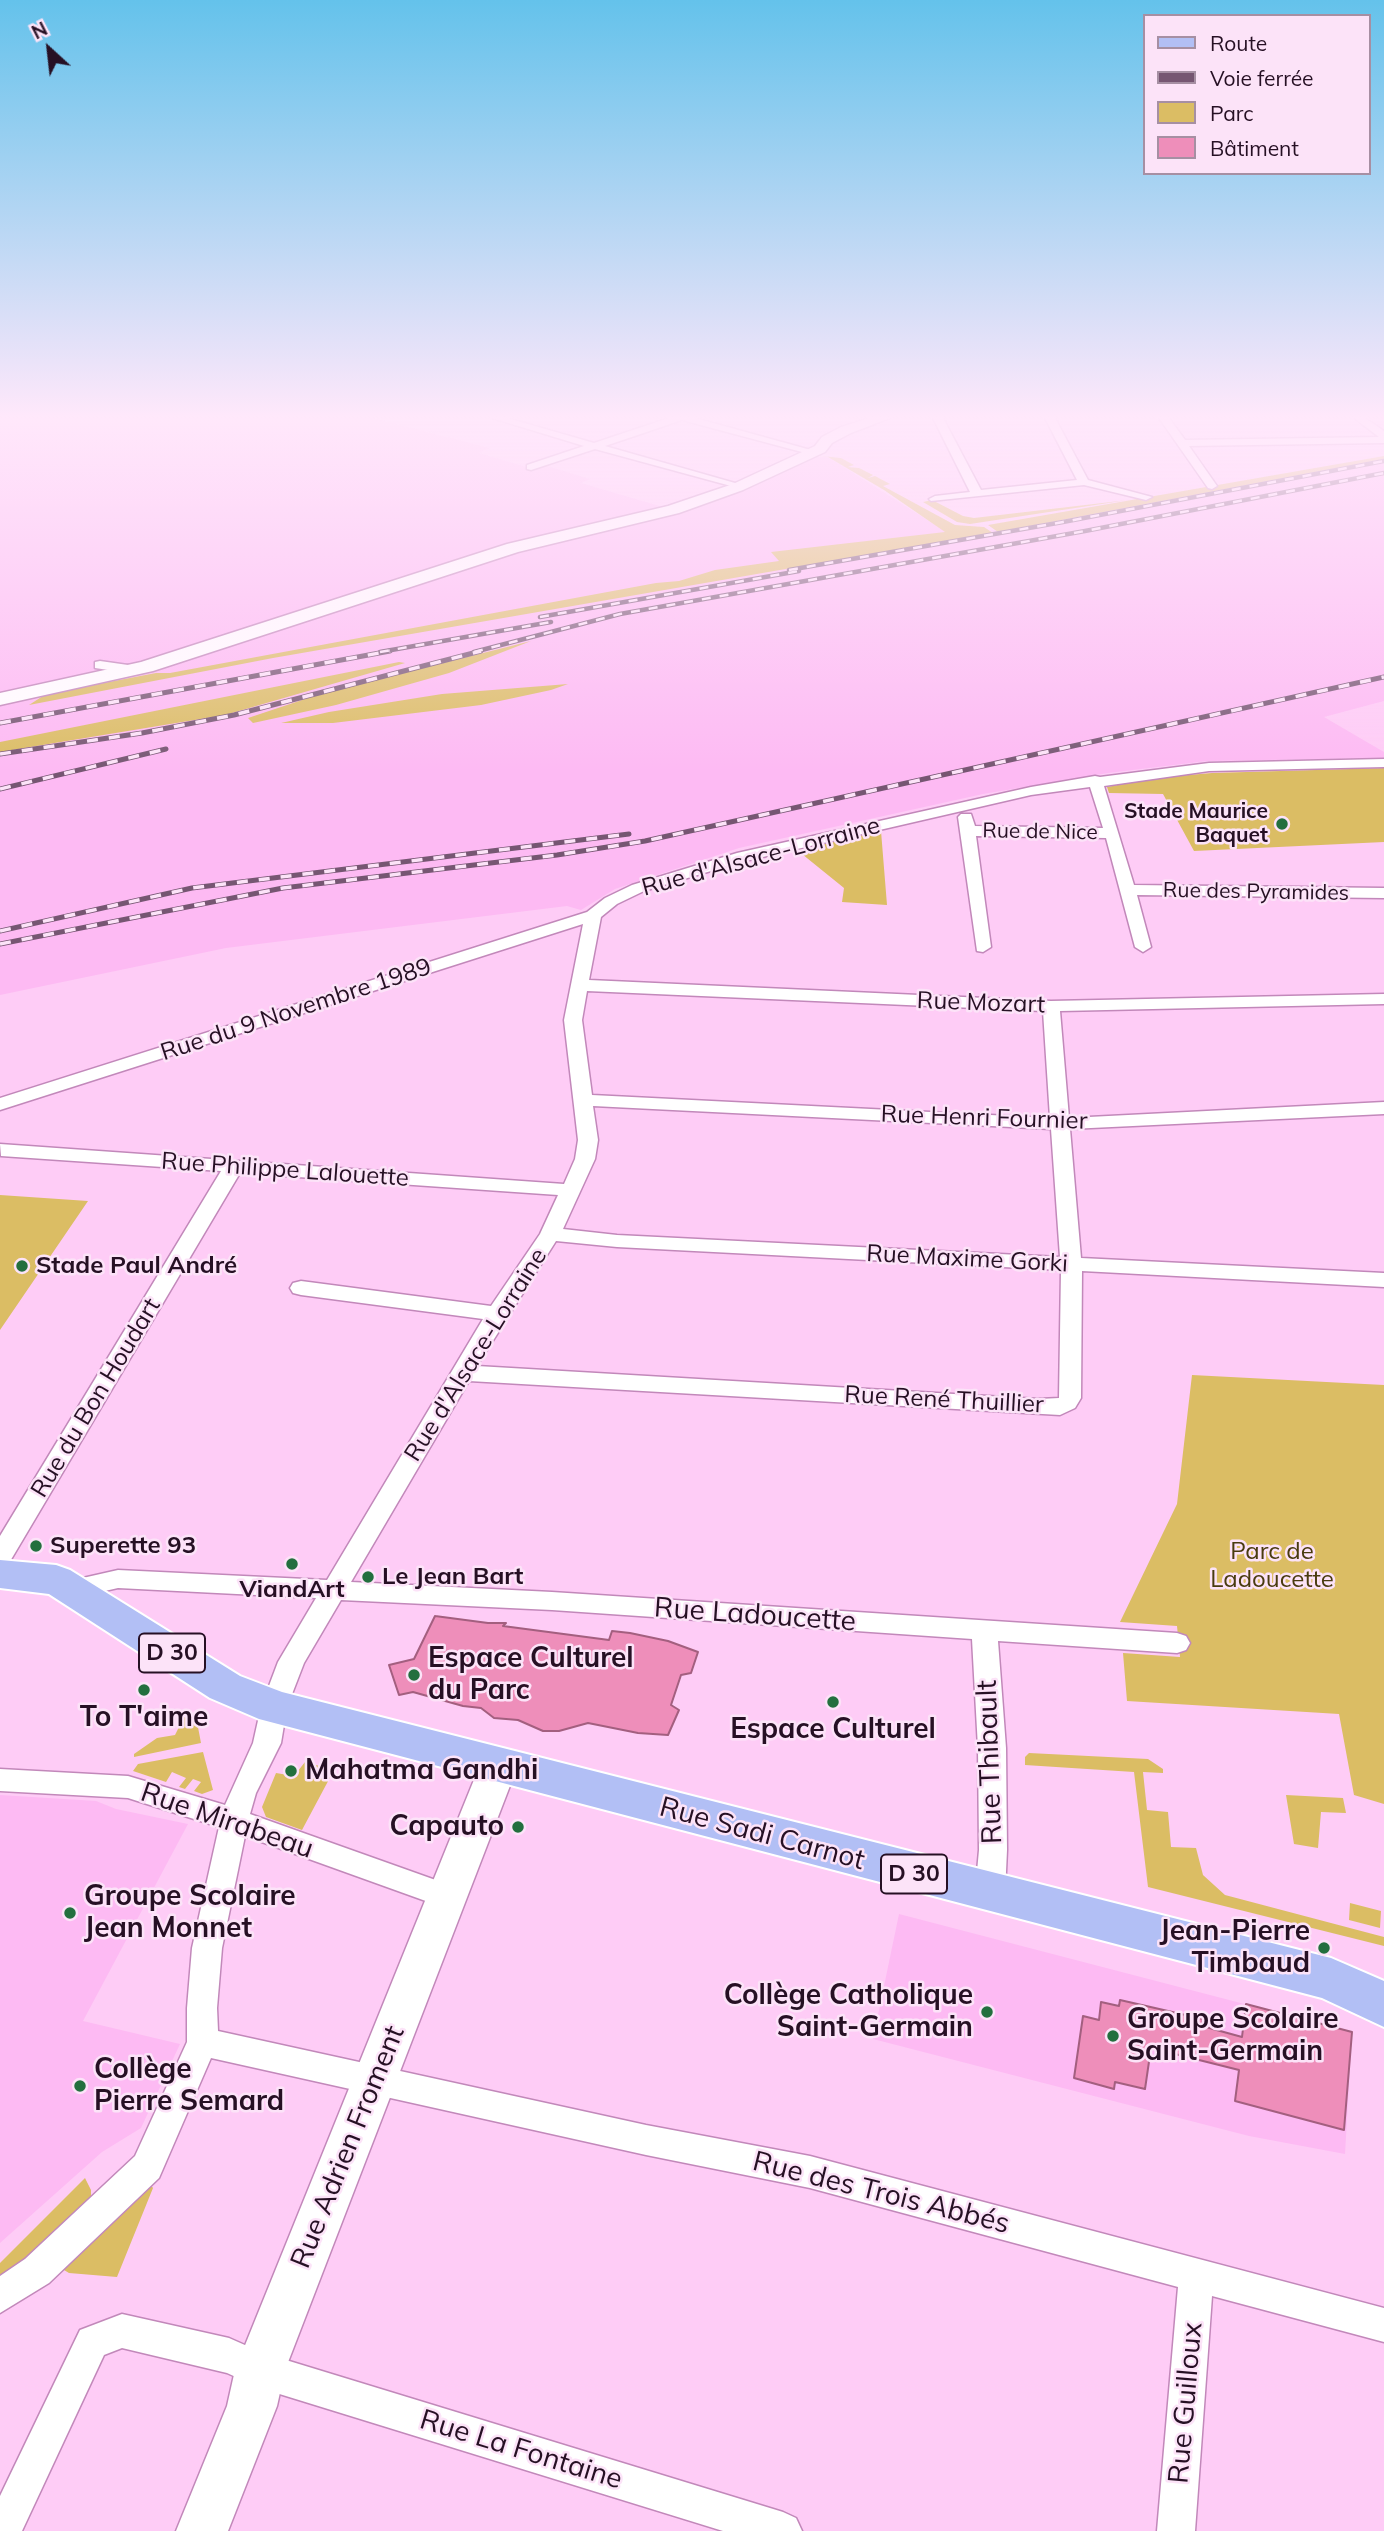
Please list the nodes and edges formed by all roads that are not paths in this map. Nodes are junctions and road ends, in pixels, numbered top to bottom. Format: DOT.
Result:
graph roads {
  1 [pos="562,536"];
  2 [pos="100,666"];
  3 [pos="135,670"];
  4 [pos="4,695"];
  5 [pos="1384,763"];
  6 [pos="1095,780"];
  7 [pos="964,805"];
  8 [pos="968,831"];
  9 [pos="1112,833"];
  10 [pos="1128,890"];
  11 [pos="1384,893"];
  12 [pos="593,915"];
  13 [pos="983,947"];
  14 [pos="1143,947"];
  15 [pos="579,985"];
  16 [pos="1384,999"];
  17 [pos="1051,1006"];
  18 [pos="583,1100"];
  19 [pos="0,1104"];
  20 [pos="1384,1108"];
  21 [pos="1059,1125"];
  22 [pos="1,1150"];
  23 [pos="234,1166"];
  24 [pos="570,1190"];
  25 [pos="550,1234"];
  26 [pos="1069,1264"];
  27 [pos="1384,1280"];
  28 [pos="301,1288"];
  29 [pos="497,1314"];
  30 [pos="464,1373"];
  31 [pos="0,1558"];
  32 [pos="0,1574"];
  33 [pos="74,1589"];
  34 [pos="333,1591"];
  35 [pos="984,1632"];
  36 [pos="1177,1643"];
  37 [pos="274,1707"];
  38 [pos="499,1765"];
  39 [pos="0,1780"];
  40 [pos="234,1821"];
  41 [pos="990,1893"];
  42 [pos="447,1898"];
  43 [pos="1384,1978"];
  44 [pos="1331,1979"];
  45 [pos="1384,2005"];
  46 [pos="204,2042"];
  47 [pos="374,2080"];
  48 [pos="1196,2275"];
  49 [pos="0,2296"];
  50 [pos="1384,2325"];
  51 [pos="260,2370"];
  52 [pos="3,2531"];
  53 [pos="202,2531"];
  54 [pos="783,2531"];
  55 [pos="1176,2531"];
  1 -- 3 [label="street"];
  2 -- 3 [label="street"];
  3 -- 4 [label="street"];
  5 -- 6 [label="street, Rue d'Alsace-Lorraine"];
  6 -- 7 [label="street, Rue d'Alsace-Lorraine"];
  6 -- 9 [label="street"];
  7 -- 8 [label="street"];
  7 -- 12 [label="street, Rue d'Alsace-Lorraine"];
  8 -- 9 [label="street, Rue de Nice"];
  8 -- 13 [label="street"];
  9 -- 10 [label="street"];
  10 -- 11 [label="street, Rue des Pyramides"];
  10 -- 14 [label="street"];
  12 -- 15 [label="street, Rue d'Alsace-Lorraine"];
  12 -- 19 [label="street, Rue du 9 Novembre 1989"];
  15 -- 17 [label="street, Rue Mozart"];
  15 -- 18 [label="street, Rue d'Alsace-Lorraine"];
  16 -- 17 [label="street, Rue Mozart"];
  17 -- 21 [label="street, Rue René Thuillier"];
  18 -- 21 [label="street, Rue Henri Fournier"];
  18 -- 24 [label="street, Rue d'Alsace-Lorraine"];
  20 -- 21 [label="street, Rue Henri Fournier"];
  21 -- 26 [label="street, Rue René Thuillier"];
  22 -- 23 [label="street, Rue Philippe Lalouette"];
  23 -- 24 [label="street, Rue Philippe Lalouette"];
  23 -- 31 [label="street, Rue du Bon Houdart"];
  24 -- 25 [label="street, Rue d'Alsace-Lorraine"];
  25 -- 26 [label="street, Rue Maxime Gorki"];
  25 -- 29 [label="street, Rue d'Alsace-Lorraine"];
  26 -- 27 [label="street, Rue Maxime Gorki"];
  26 -- 30 [label="street, Rue René Thuillier"];
  28 -- 29 [label="street"];
  29 -- 30 [label="street, Rue d'Alsace-Lorraine"];
  30 -- 34 [label="street, Rue d'Alsace-Lorraine"];
  32 -- 33 [label="main road, D 30"];
  33 -- 34 [label="street, Rue Ladoucette"];
  33 -- 37 [label="main road, D 30"];
  34 -- 35 [label="street, Rue Ladoucette"];
  34 -- 37 [label="street, Rue d'Alsace-Lorraine"];
  35 -- 36 [label="street, Rue Ladoucette"];
  35 -- 41 [label="street, Rue Thibault"];
  37 -- 38 [label="main road, Rue Sadi Carnot / D 30"];
  37 -- 40 [label="street, Rue d'Alsace-Lorraine"];
  38 -- 41 [label="main road, Rue Sadi Carnot / D 30"];
  38 -- 42 [label="street, Rue Adrien Froment"];
  39 -- 40 [label="street, Rue Mirabeau"];
  40 -- 42 [label="street, Rue Mirabeau"];
  40 -- 46 [label="street, Rue d'Alsace-Lorraine"];
  41 -- 44 [label="main road, Rue Sadi Carnot / D 30"];
  42 -- 47 [label="street, Rue Adrien Froment"];
  43 -- 44 [label="main road, Rue Sadi Carnot / D 30"];
  44 -- 45 [label="main road, Rue Sadi Carnot / D 30"];
  46 -- 47 [label="street, Rue des Trois Abbés"];
  46 -- 49 [label="street"];
  47 -- 48 [label="street, Rue des Trois Abbés"];
  47 -- 51 [label="street, Rue Adrien Froment"];
  48 -- 50 [label="street, Rue des Trois Abbés"];
  48 -- 55 [label="street, Rue Guilloux"];
  51 -- 52 [label="street, Rue La Fontaine"];
  51 -- 53 [label="street, Rue Adrien Froment"];
  51 -- 54 [label="street, Rue La Fontaine"];
}
